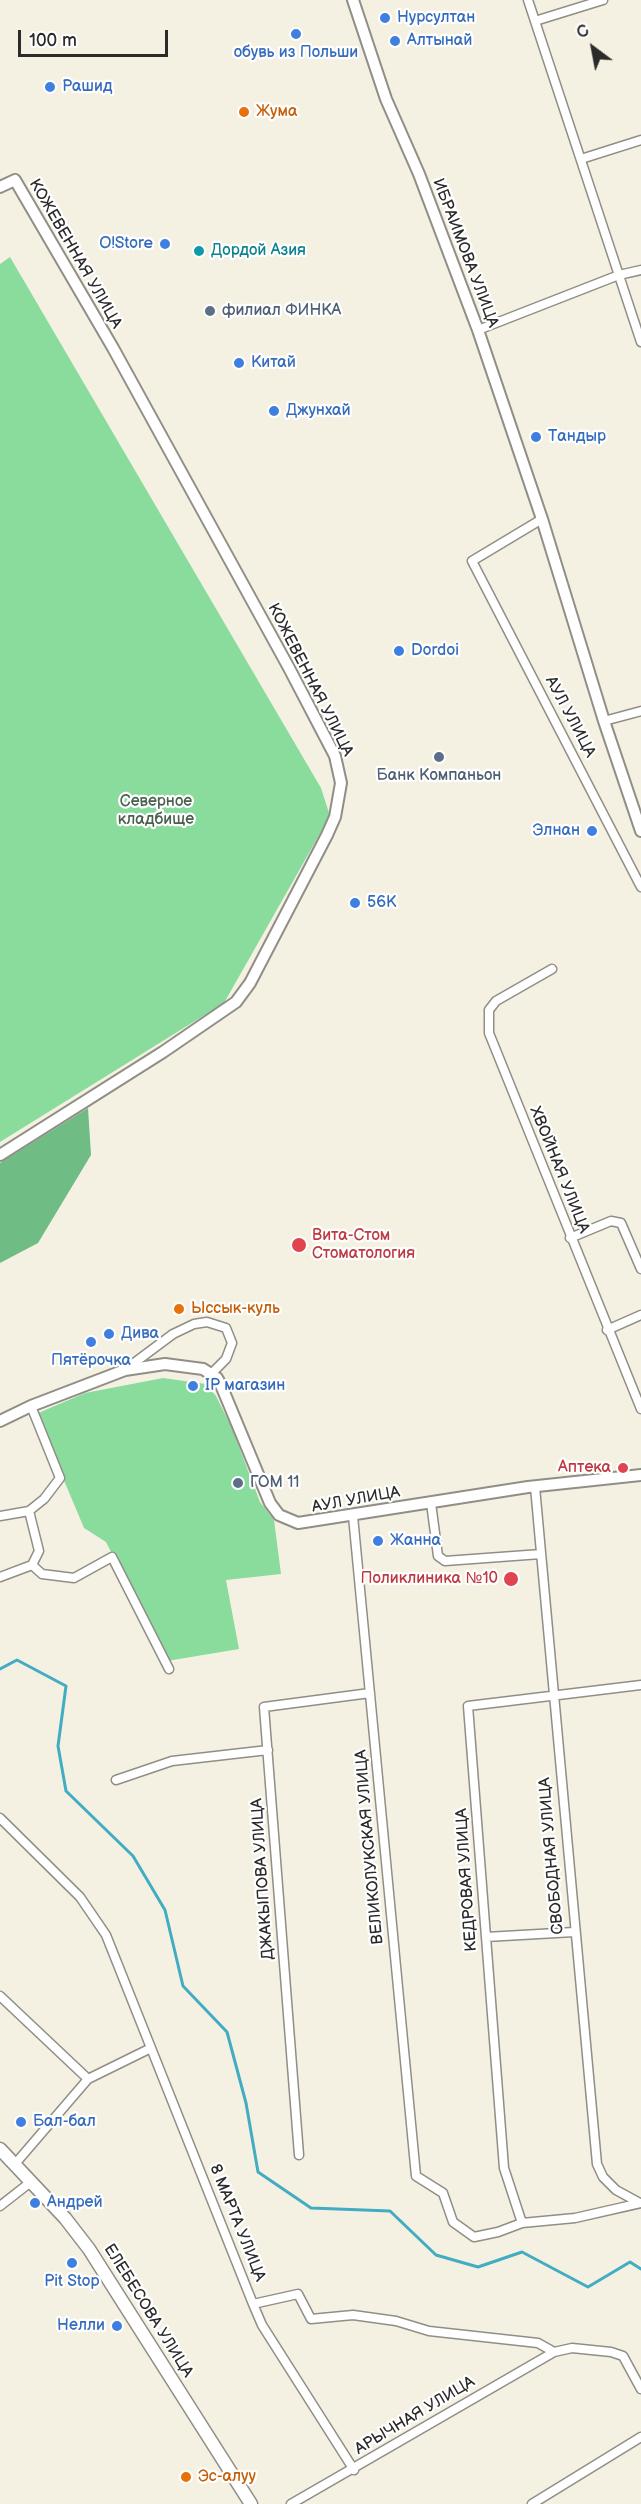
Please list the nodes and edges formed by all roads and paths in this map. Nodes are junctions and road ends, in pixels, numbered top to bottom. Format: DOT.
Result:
graph roads {
  1 [pos="353,0"];
  2 [pos="528,0"];
  3 [pos="603,0"];
  4 [pos="535,21"];
  5 [pos="641,140"];
  6 [pos="581,159"];
  7 [pos="0,186"];
  8 [pos="641,270"];
  9 [pos="619,275"];
  10 [pos="478,330"];
  11 [pos="641,342"];
  12 [pos="542,519"];
  13 [pos="641,711"];
  14 [pos="604,722"];
  15 [pos="641,831"];
  16 [pos="641,887"];
  17 [pos="552,969"];
  18 [pos="0,1155"];
  19 [pos="570,1238"];
  20 [pos="641,1269"];
  21 [pos="641,1315"];
  22 [pos="607,1330"];
  23 [pos="125,1370"];
  24 [pos="211,1374"];
  25 [pos="639,1398"];
  26 [pos="31,1406"];
  27 [pos="641,1408"];
  28 [pos="0,1421"];
  29 [pos="641,1475"];
  30 [pos="535,1487"];
  31 [pos="431,1503"];
  32 [pos="29,1511"];
  33 [pos="0,1516"];
  34 [pos="353,1516"];
  35 [pos="541,1554"];
  36 [pos="32,1565"];
  37 [pos="0,1577"];
  38 [pos="169,1669"];
  39 [pos="641,1685"];
  40 [pos="370,1693"];
  41 [pos="553,1694"];
  42 [pos="268,1750"];
  43 [pos="116,1780"];
  44 [pos="0,1818"];
  45 [pos="574,1932"];
  46 [pos="486,1937"];
  47 [pos="0,1996"];
  48 [pos="151,2048"];
  49 [pos="88,2079"];
  50 [pos="0,2149"];
  51 [pos="299,2155"];
  52 [pos="15,2164"];
  53 [pos="32,2181"];
  54 [pos="640,2202"];
  55 [pos="0,2206"];
  56 [pos="522,2223"];
  57 [pos="254,2304"];
  58 [pos="554,2352"];
  59 [pos="641,2389"];
  60 [pos="641,2437"];
  61 [pos="354,2470"];
  62 [pos="251,2504"];
  63 [pos="291,2504"];
  64 [pos="532,2504"];
  1 -- 10 [label="main road, ИБРАИМОВА УЛИЦА"];
  2 -- 4 [label="street"];
  3 -- 4 [label="street"];
  4 -- 6 [label="street"];
  5 -- 6 [label="street"];
  6 -- 9 [label="street"];
  7 -- 18 [label="main road, КОЖЕВЕННАЯ УЛИЦА"];
  8 -- 9 [label="street"];
  9 -- 10 [label="street"];
  9 -- 11 [label="street"];
  10 -- 12 [label="main road, ИБРАИМОВА УЛИЦА"];
  12 -- 14 [label="main road, ИБРАИМОВА УЛИЦА"];
  12 -- 16 [label="street, АУЛ УЛИЦА"];
  13 -- 14 [label="street"];
  14 -- 15 [label="main road, ИБРАИМОВА УЛИЦА"];
  17 -- 19 [label="street, ХВОЙНАЯ УЛИЦА"];
  19 -- 20 [label="street"];
  19 -- 22 [label="street, ХВОЙНАЯ УЛИЦА"];
  21 -- 22 [label="street"];
  22 -- 25 [label="street, ХВОЙНАЯ УЛИЦА"];
  23 -- 24 [label="main road"];
  23 -- 24 [label="street"];
  23 -- 26 [label="main road"];
  24 -- 34 [label="main road, АУЛ УЛИЦА"];
  25 -- 27 [label="street, ХВОЙНАЯ УЛИЦА"];
  26 -- 28 [label="main road"];
  26 -- 32 [label="street"];
  29 -- 30 [label="main road, АУЛ УЛИЦА"];
  30 -- 31 [label="main road, АУЛ УЛИЦА"];
  30 -- 35 [label="street, СВОБОДНАЯ УЛИЦА"];
  31 -- 34 [label="main road, АУЛ УЛИЦА"];
  31 -- 35 [label="street"];
  32 -- 33 [label="street"];
  32 -- 36 [label="street"];
  34 -- 40 [label="street, ВЕЛИКОЛУКСКАЯ УЛИЦА"];
  35 -- 41 [label="street, СВОБОДНАЯ УЛИЦА"];
  36 -- 37 [label="street"];
  36 -- 38 [label="street"];
  39 -- 41 [label="street, КЕДРОВАЯ УЛИЦА"];
  40 -- 42 [label="street, ДЖАКЫПОВА УЛИЦА"];
  40 -- 56 [label="street, ВЕЛИКОЛУКСКАЯ УЛИЦА"];
  41 -- 45 [label="street, СВОБОДНАЯ УЛИЦА"];
  41 -- 46 [label="street, КЕДРОВАЯ УЛИЦА"];
  42 -- 43 [label="street"];
  42 -- 51 [label="street, ДЖАКЫПОВА УЛИЦА"];
  44 -- 48 [label="street, 8 МАРТА УЛИЦА"];
  45 -- 46 [label="street"];
  45 -- 54 [label="street, СВОБОДНАЯ УЛИЦА"];
  46 -- 56 [label="street, КЕДРОВАЯ УЛИЦА"];
  47 -- 49 [label="street"];
  48 -- 49 [label="street"];
  48 -- 57 [label="street, 8 МАРТА УЛИЦА"];
  49 -- 52 [label="street"];
  50 -- 52 [label="main road, ЕЛЕБЕСОВА УЛИЦА"];
  52 -- 53 [label="main road, ЕЛЕБЕСОВА УЛИЦА"];
  53 -- 55 [label="street"];
  53 -- 62 [label="main road, ЕЛЕБЕСОВА УЛИЦА"];
  54 -- 56 [label="street"];
  57 -- 58 [label="street, 8 МАРТА УЛИЦА"];
  57 -- 61 [label="street"];
  58 -- 59 [label="street, 8 МАРТА УЛИЦА"];
  58 -- 61 [label="street, АРЫЧНАЯ УЛИЦА"];
  60 -- 64 [label="street"];
  61 -- 63 [label="street, АРЫЧНАЯ УЛИЦА"];
}
